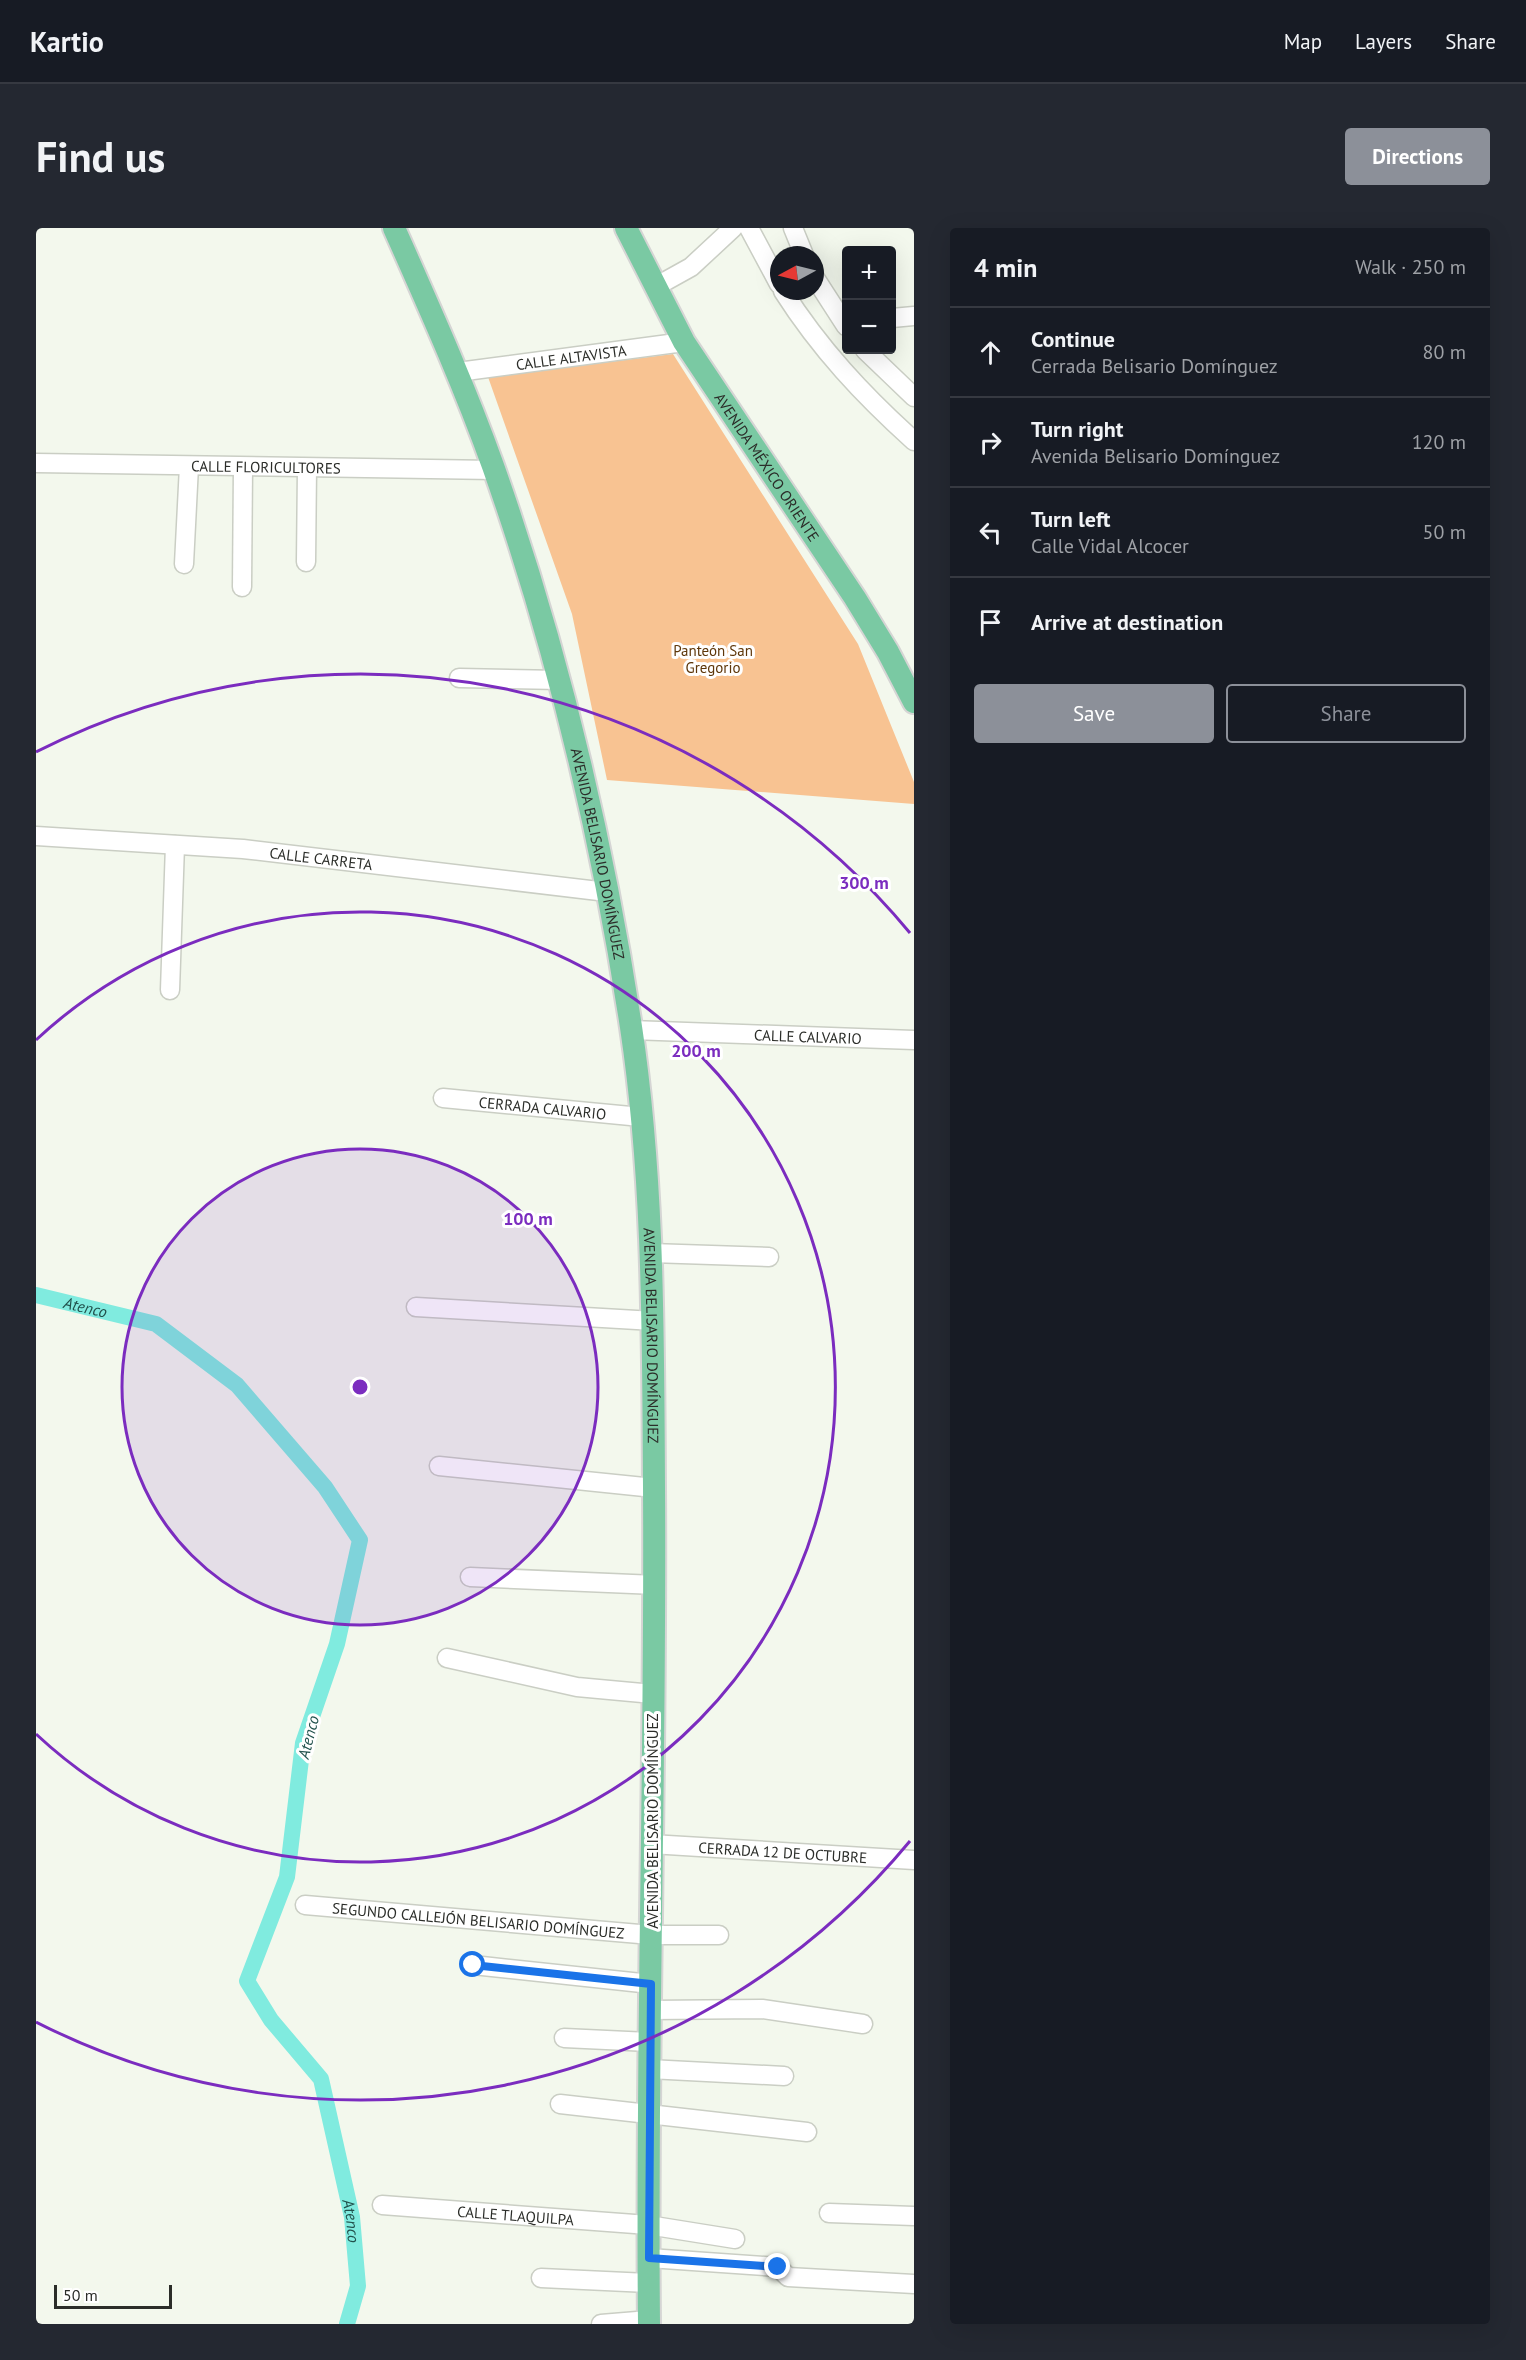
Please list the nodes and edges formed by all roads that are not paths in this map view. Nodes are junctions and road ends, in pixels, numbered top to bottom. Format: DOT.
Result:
graph roads {
  1 [pos="394,228"];
  2 [pos="626,228"];
  3 [pos="733,228"];
  4 [pos="749,228"];
  5 [pos="793,228"];
  6 [pos="800,246"];
  7 [pos="770,267"];
  8 [pos="655,287"];
  9 [pos="824,292"];
  10 [pos="789,300"];
  11 [pos="914,316"];
  12 [pos="842,318"];
  13 [pos="896,318"];
  14 [pos="684,342"];
  15 [pos="870,354"];
  16 [pos="458,372"];
  17 [pos="905,381"];
  18 [pos="914,397"];
  19 [pos="914,441"];
  20 [pos="36,463"];
  21 [pos="189,466"];
  22 [pos="243,467"];
  23 [pos="308,468"];
  24 [pos="494,470"];
  25 [pos="306,562"];
  26 [pos="184,564"];
  27 [pos="242,587"];
  28 [pos="459,678"];
  29 [pos="560,680"];
  30 [pos="914,702"];
  31 [pos="36,836"];
  32 [pos="175,845"];
  33 [pos="607,892"];
  34 [pos="170,990"];
  35 [pos="631,1030"];
  36 [pos="914,1040"];
  37 [pos="443,1098"];
  38 [pos="641,1117"];
  39 [pos="651,1253"];
  40 [pos="769,1257"];
  41 [pos="416,1307"];
  42 [pos="654,1321"];
  43 [pos="439,1466"];
  44 [pos="654,1488"];
  45 [pos="470,1577"];
  46 [pos="656,1585"];
  47 [pos="447,1658"];
  48 [pos="653,1694"];
  49 [pos="651,1844"];
  50 [pos="914,1860"];
  51 [pos="305,1905"];
  52 [pos="651,1935"];
  53 [pos="718,1935"];
  54 [pos="473,1965"];
  55 [pos="651,1984"];
  56 [pos="650,2010"];
  57 [pos="863,2024"];
  58 [pos="564,2038"];
  59 [pos="649,2042"];
  60 [pos="649,2069"];
  61 [pos="784,2076"];
  62 [pos="560,2104"];
  63 [pos="649,2113"];
  64 [pos="807,2132"];
  65 [pos="382,2205"];
  66 [pos="829,2213"];
  67 [pos="914,2217"];
  68 [pos="648,2225"];
  69 [pos="735,2239"];
  70 [pos="649,2258"];
  71 [pos="541,2278"];
  72 [pos="648,2283"];
  73 [pos="914,2284"];
  74 [pos="649,2322"];
  75 [pos="601,2324"];
  1 -- 16 [label="main road, AVENIDA BELISARIO DOMÍNGUEZ"];
  2 -- 8 [label="main road, AVENIDA MÉXICO ORIENTE"];
  3 -- 8 [label="street"];
  4 -- 7 [label="street"];
  5 -- 6 [label="street"];
  8 -- 14 [label="main road, AVENIDA MÉXICO ORIENTE"];
  9 -- 12 [label="street"];
  10 -- 19 [label="street"];
  11 -- 13 [label="street"];
  14 -- 16 [label="street, CALLE ALTAVISTA"];
  14 -- 30 [label="main road, AVENIDA MÉXICO ORIENTE"];
  15 -- 17 [label="street"];
  16 -- 24 [label="main road, AVENIDA BELISARIO DOMÍNGUEZ"];
  17 -- 18 [label="street"];
  20 -- 21 [label="street, CALLE FLORICULTORES"];
  21 -- 22 [label="street, CALLE FLORICULTORES"];
  21 -- 26 [label="street"];
  22 -- 23 [label="street, CALLE FLORICULTORES"];
  22 -- 27 [label="street"];
  23 -- 24 [label="street, CALLE FLORICULTORES"];
  23 -- 25 [label="street"];
  24 -- 29 [label="main road, AVENIDA BELISARIO DOMÍNGUEZ"];
  28 -- 29 [label="street"];
  29 -- 33 [label="main road, AVENIDA BELISARIO DOMÍNGUEZ"];
  31 -- 32 [label="street, CALLE CARRETA"];
  32 -- 33 [label="street, CALLE CARRETA"];
  32 -- 34 [label="street"];
  33 -- 35 [label="main road, AVENIDA BELISARIO DOMÍNGUEZ"];
  35 -- 36 [label="street, CALLE CALVARIO"];
  35 -- 38 [label="main road, AVENIDA BELISARIO DOMÍNGUEZ"];
  37 -- 38 [label="street, CERRADA CALVARIO"];
  38 -- 39 [label="main road, AVENIDA BELISARIO DOMÍNGUEZ"];
  39 -- 40 [label="street"];
  39 -- 42 [label="main road, AVENIDA BELISARIO DOMÍNGUEZ"];
  41 -- 42 [label="street"];
  42 -- 44 [label="main road, AVENIDA BELISARIO DOMÍNGUEZ"];
  43 -- 44 [label="street"];
  44 -- 46 [label="main road, AVENIDA BELISARIO DOMÍNGUEZ"];
  45 -- 46 [label="street"];
  46 -- 48 [label="main road, AVENIDA BELISARIO DOMÍNGUEZ"];
  47 -- 48 [label="street"];
  48 -- 49 [label="main road, AVENIDA BELISARIO DOMÍNGUEZ"];
  49 -- 50 [label="street, CERRADA 12 DE OCTUBRE"];
  49 -- 52 [label="main road, AVENIDA BELISARIO DOMÍNGUEZ"];
  51 -- 52 [label="street, SEGUNDO CALLEJÓN BELISARIO DOMÍNGUEZ"];
  52 -- 53 [label="street, SEGUNDO CALLEJÓN BELISARIO DOMÍNGUEZ"];
  52 -- 55 [label="main road, AVENIDA BELISARIO DOMÍNGUEZ"];
  54 -- 55 [label="street"];
  55 -- 56 [label="main road, AVENIDA BELISARIO DOMÍNGUEZ"];
  56 -- 57 [label="street"];
  56 -- 59 [label="main road, AVENIDA BELISARIO DOMÍNGUEZ"];
  58 -- 59 [label="street"];
  59 -- 60 [label="main road, AVENIDA BELISARIO DOMÍNGUEZ"];
  60 -- 61 [label="street"];
  60 -- 63 [label="main road, AVENIDA BELISARIO DOMÍNGUEZ"];
  62 -- 63 [label="street"];
  63 -- 64 [label="street"];
  63 -- 68 [label="main road, AVENIDA BELISARIO DOMÍNGUEZ"];
  65 -- 68 [label="street, CALLE TLAQUILPA"];
  66 -- 67 [label="street"];
  68 -- 69 [label="street, CALLE TLAQUILPA"];
  68 -- 70 [label="main road, AVENIDA BELISARIO DOMÍNGUEZ"];
  70 -- 72 [label="main road, AVENIDA BELISARIO DOMÍNGUEZ"];
  70 -- 73 [label="street"];
  71 -- 72 [label="street"];
  72 -- 74 [label="main road, AVENIDA BELISARIO DOMÍNGUEZ"];
  74 -- 75 [label="street"];
}
